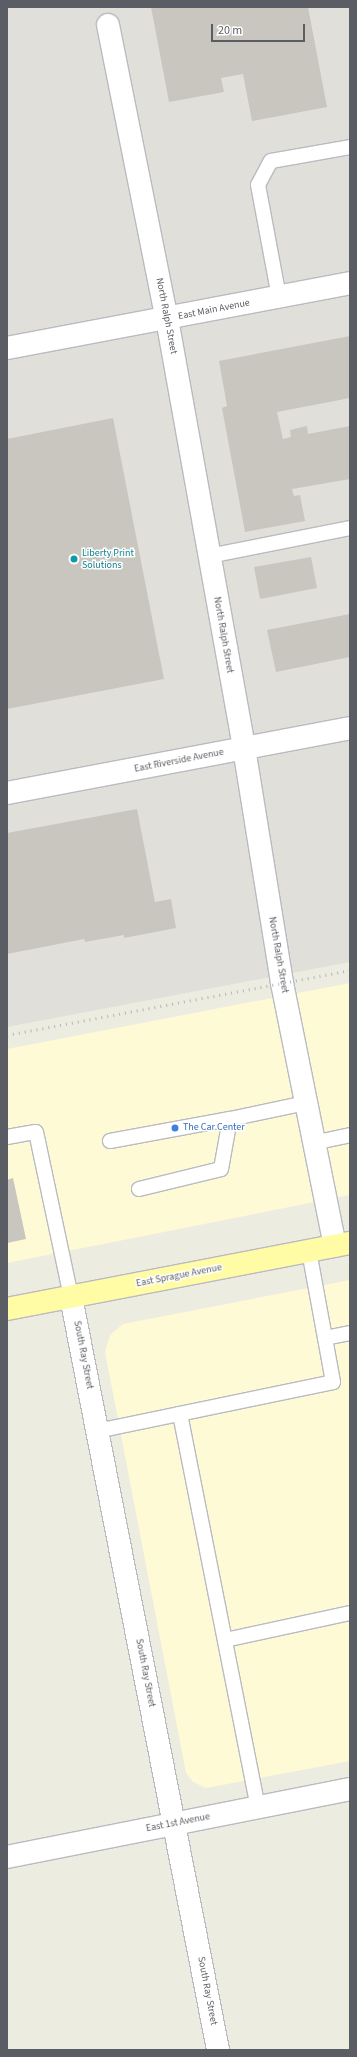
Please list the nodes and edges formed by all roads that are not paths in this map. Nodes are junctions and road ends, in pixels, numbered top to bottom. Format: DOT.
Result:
graph roads {
  1 [pos="108,25"];
  2 [pos="350,147"];
  3 [pos="350,283"];
  4 [pos="279,297"];
  5 [pos="167,319"];
  6 [pos="7,348"];
  7 [pos="350,528"];
  8 [pos="209,556"];
  9 [pos="350,728"];
  10 [pos="244,748"];
  11 [pos="7,793"];
  12 [pos="306,1103"];
  13 [pos="230,1119"];
  14 [pos="350,1135"];
  15 [pos="7,1137"];
  16 [pos="110,1141"];
  17 [pos="313,1143"];
  18 [pos="139,1188"];
  19 [pos="343,1245"];
  20 [pos="309,1251"];
  21 [pos="71,1297"];
  22 [pos="7,1309"];
  23 [pos="350,1333"];
  24 [pos="325,1338"];
  25 [pos="180,1414"];
  26 [pos="97,1431"];
  27 [pos="350,1614"];
  28 [pos="225,1640"];
  29 [pos="350,1789"];
  30 [pos="258,1808"];
  31 [pos="174,1824"];
  32 [pos="7,1857"];
  33 [pos="218,2050"];
  1 -- 5 [label="street, North Ralph Street"];
  2 -- 4 [label="lane"];
  3 -- 4 [label="street, East Main Avenue"];
  4 -- 5 [label="street, East Main Avenue"];
  5 -- 6 [label="street, East Main Avenue"];
  5 -- 8 [label="street, North Ralph Street"];
  7 -- 8 [label="lane"];
  8 -- 10 [label="street, North Ralph Street"];
  9 -- 10 [label="street, East Riverside Avenue"];
  10 -- 11 [label="street, East Riverside Avenue"];
  10 -- 12 [label="street, North Ralph Street"];
  12 -- 13 [label="lane"];
  12 -- 17 [label="street, North Ralph Street"];
  13 -- 16 [label="lane"];
  13 -- 18 [label="lane"];
  14 -- 17 [label="lane"];
  15 -- 21 [label="lane"];
  17 -- 19 [label="street, North Ralph Street"];
  19 -- 20 [label="main road, East Sprague Avenue"];
  20 -- 21 [label="main road, East Sprague Avenue"];
  20 -- 24 [label="lane"];
  21 -- 22 [label="main road, East Sprague Avenue"];
  21 -- 26 [label="street, South Ray Street"];
  23 -- 24 [label="lane"];
  24 -- 25 [label="lane"];
  25 -- 26 [label="lane"];
  25 -- 28 [label="lane"];
  26 -- 31 [label="street, South Ray Street"];
  27 -- 28 [label="lane"];
  28 -- 30 [label="lane"];
  29 -- 30 [label="street, East 1st Avenue"];
  30 -- 31 [label="street, East 1st Avenue"];
  31 -- 32 [label="street, East 1st Avenue"];
  31 -- 33 [label="street, South Ray Street"];
}
